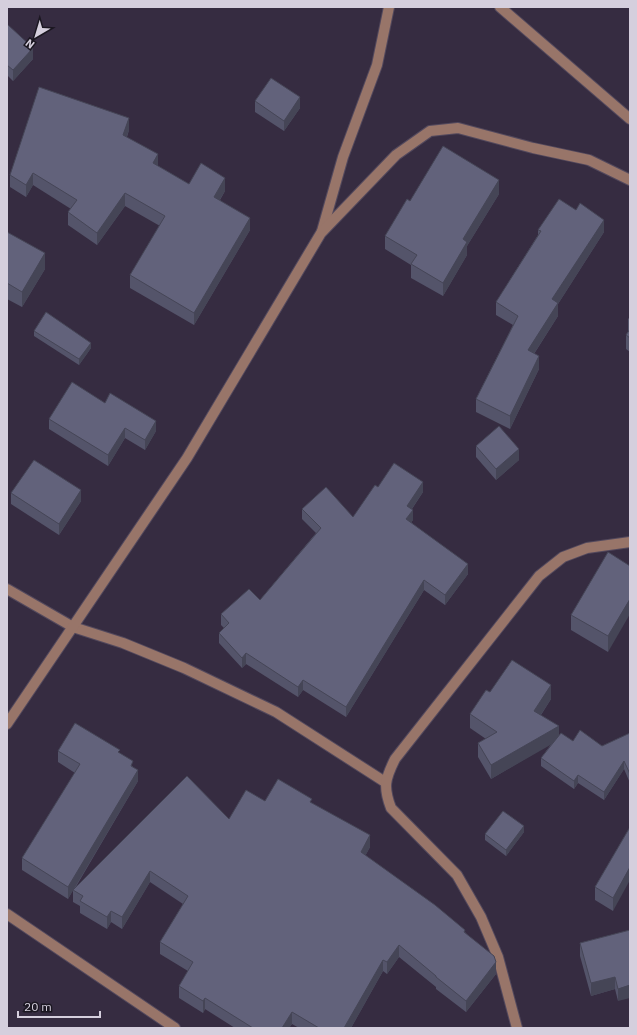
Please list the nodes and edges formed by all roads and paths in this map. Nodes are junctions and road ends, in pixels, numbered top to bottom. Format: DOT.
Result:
graph roads {
  1 [pos="389,7"];
  2 [pos="500,7"];
  3 [pos="630,119"];
  4 [pos="630,180"];
  5 [pos="321,233"];
  6 [pos="630,542"];
  7 [pos="7,589"];
  8 [pos="73,627"];
  9 [pos="7,724"];
  10 [pos="386,782"];
  11 [pos="7,914"];
  12 [pos="175,1028"];
  13 [pos="517,1028"];
  1 -- 5 [label="street"];
  2 -- 3 [label="street"];
  4 -- 5 [label="street"];
  5 -- 8 [label="street"];
  6 -- 10 [label="street"];
  7 -- 8 [label="street"];
  8 -- 9 [label="street"];
  8 -- 10 [label="street"];
  10 -- 13 [label="street"];
  11 -- 12 [label="street"];
}
